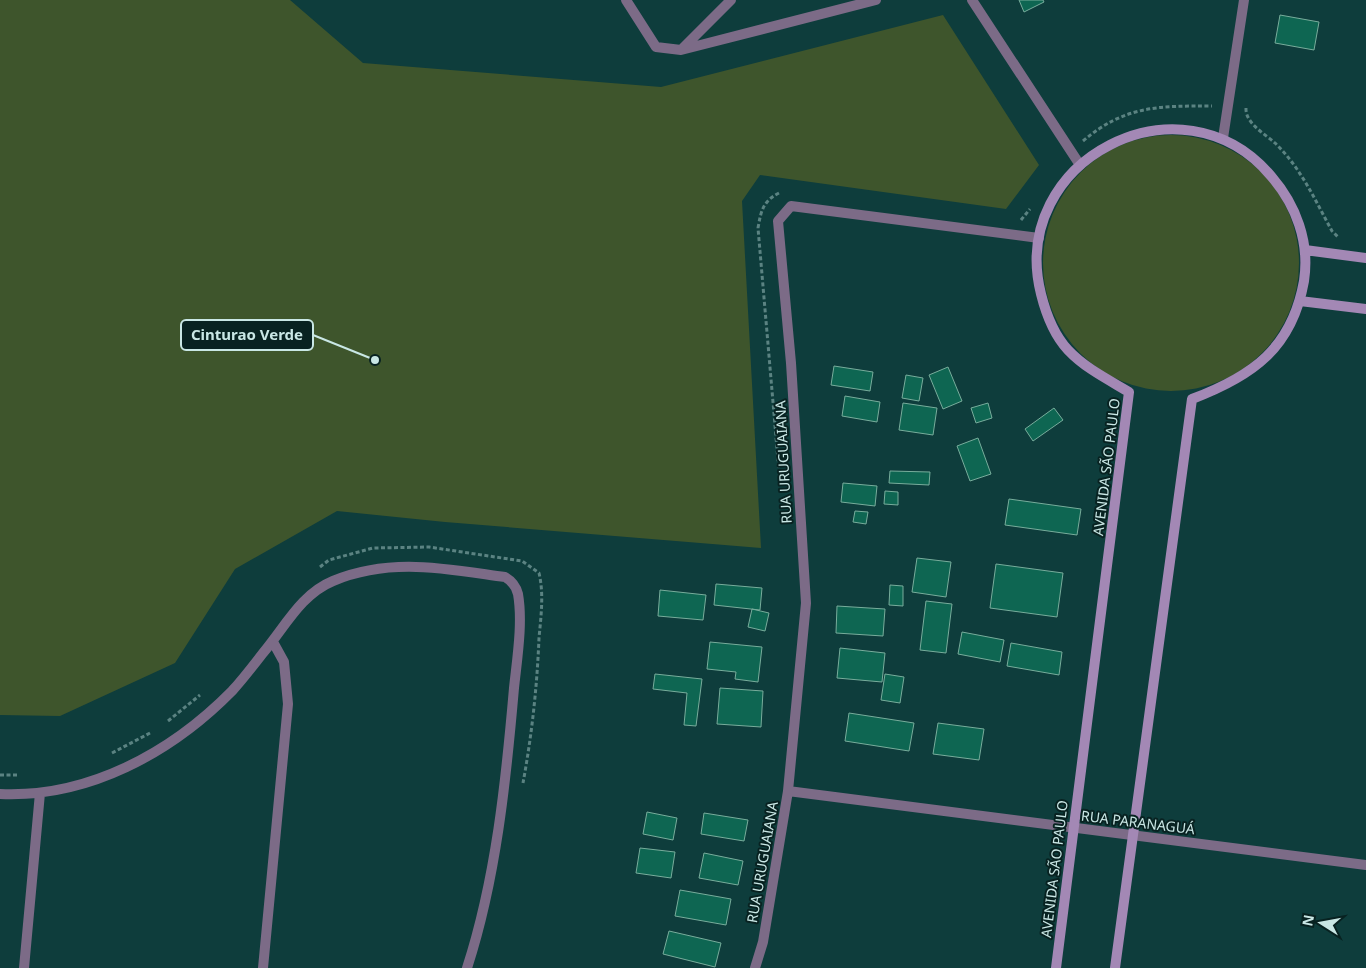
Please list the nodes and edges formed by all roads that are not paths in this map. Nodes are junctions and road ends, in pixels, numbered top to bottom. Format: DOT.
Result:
graph roads {
  1 [pos="626,0"];
  2 [pos="731,0"];
  3 [pos="876,0"];
  4 [pos="972,0"];
  5 [pos="1244,0"];
  6 [pos="681,50"];
  7 [pos="1223,138"];
  8 [pos="1080,165"];
  9 [pos="1039,238"];
  10 [pos="1305,250"];
  11 [pos="1366,258"];
  12 [pos="1300,301"];
  13 [pos="1366,309"];
  14 [pos="273,642"];
  15 [pos="788,791"];
  16 [pos="40,793"];
  17 [pos="0,794"];
  18 [pos="1072,828"];
  19 [pos="1133,835"];
  20 [pos="1366,865"];
  21 [pos="24,968"];
  22 [pos="263,968"];
  23 [pos="467,968"];
  24 [pos="755,968"];
  25 [pos="1056,968"];
  26 [pos="1116,968"];
  1 -- 6 [label="street"];
  2 -- 6 [label="street"];
  3 -- 6 [label="street"];
  4 -- 8 [label="street"];
  5 -- 7 [label="street"];
  7 -- 8 [label="street, AVENIDA SÃO PAULO"];
  7 -- 10 [label="street, AVENIDA SÃO PAULO"];
  8 -- 9 [label="street, AVENIDA SÃO PAULO"];
  9 -- 15 [label="street, RUA URUGUAIANA"];
  9 -- 18 [label="street, AVENIDA SÃO PAULO"];
  10 -- 11 [label="street"];
  10 -- 12 [label="street, AVENIDA SÃO PAULO"];
  12 -- 13 [label="street"];
  12 -- 19 [label="street, AVENIDA SÃO PAULO"];
  14 -- 16 [label="street"];
  14 -- 22 [label="street"];
  14 -- 23 [label="street"];
  15 -- 18 [label="street, RUA PARANAGUÁ"];
  15 -- 24 [label="street, RUA URUGUAIANA"];
  16 -- 17 [label="street"];
  16 -- 21 [label="street"];
  18 -- 19 [label="street, RUA PARANAGUÁ"];
  18 -- 25 [label="street, AVENIDA SÃO PAULO"];
  19 -- 20 [label="street, RUA PARANAGUÁ"];
  19 -- 26 [label="street, AVENIDA SÃO PAULO"];
}
